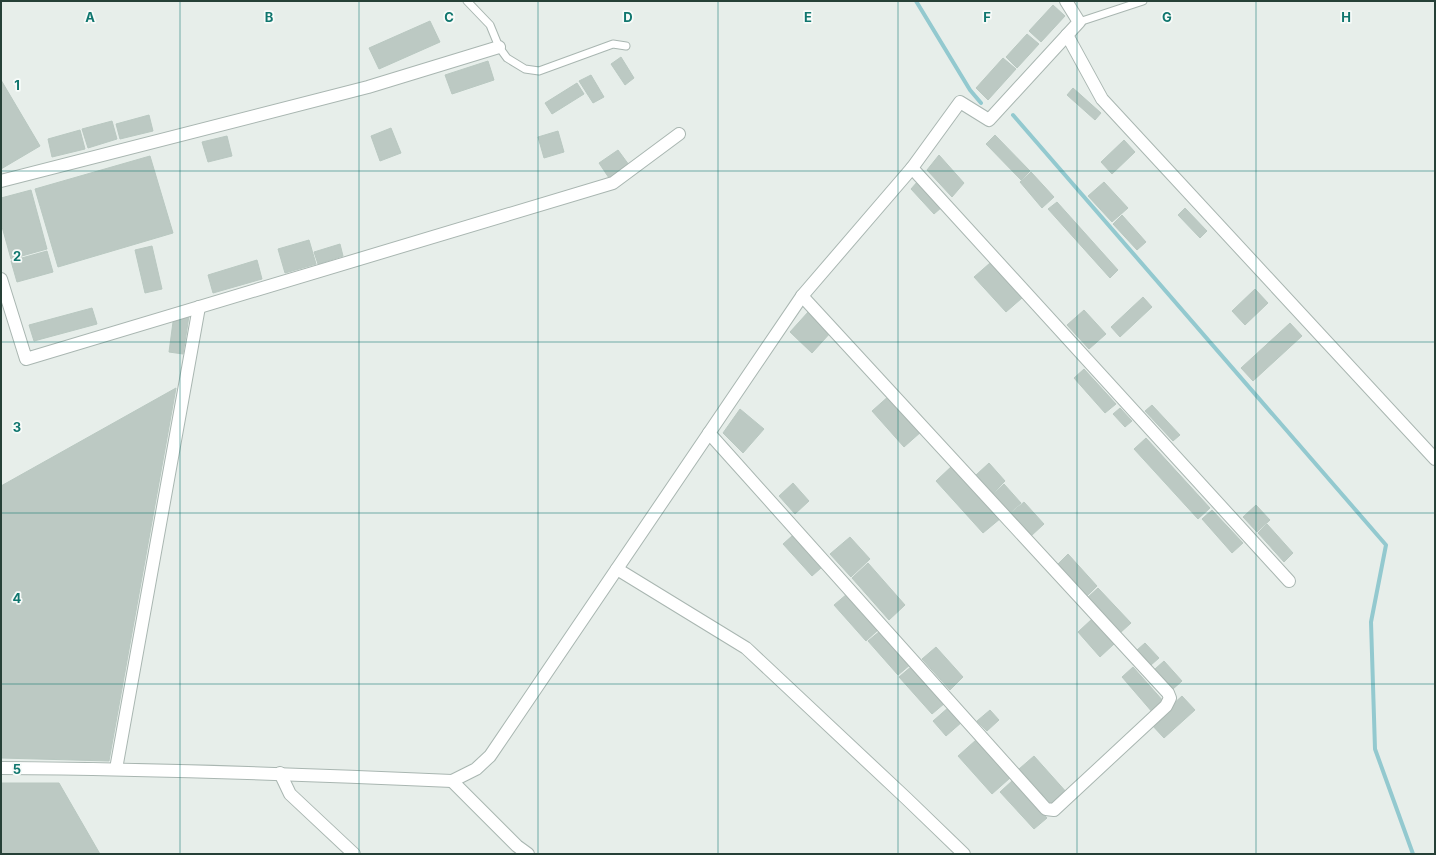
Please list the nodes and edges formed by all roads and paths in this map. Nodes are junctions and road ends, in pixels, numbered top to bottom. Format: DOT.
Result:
graph roads {
  1 [pos="467,1"];
  2 [pos="1066,1"];
  3 [pos="1143,1"];
  4 [pos="1079,22"];
  5 [pos="1067,35"];
  6 [pos="626,46"];
  7 [pos="500,47"];
  8 [pos="678,134"];
  9 [pos="912,168"];
  10 [pos="1,181"];
  11 [pos="1,279"];
  12 [pos="802,296"];
  13 [pos="199,307"];
  14 [pos="709,432"];
  15 [pos="1435,459"];
  16 [pos="617,569"];
  17 [pos="1289,581"];
  18 [pos="1,768"];
  19 [pos="116,769"];
  20 [pos="280,773"];
  21 [pos="452,781"];
  22 [pos="516,850"];
  23 [pos="354,854"];
  24 [pos="528,854"];
  25 [pos="964,854"];
  1 -- 7 [label="lane"];
  2 -- 4 [label="street"];
  3 -- 4 [label="lane"];
  4 -- 5 [label="street"];
  5 -- 9 [label="street"];
  5 -- 15 [label="street"];
  6 -- 7 [label="lane"];
  7 -- 10 [label="street"];
  8 -- 13 [label="street"];
  9 -- 12 [label="street"];
  9 -- 17 [label="street"];
  11 -- 13 [label="street"];
  12 -- 14 [label="street"];
  12 -- 14 [label="street"];
  13 -- 19 [label="street"];
  14 -- 16 [label="street"];
  16 -- 21 [label="street"];
  16 -- 25 [label="street"];
  18 -- 19 [label="street"];
  19 -- 20 [label="street"];
  20 -- 21 [label="street"];
  20 -- 23 [label="street"];
  21 -- 22 [label="street"];
  22 -- 24 [label="street"];
}
